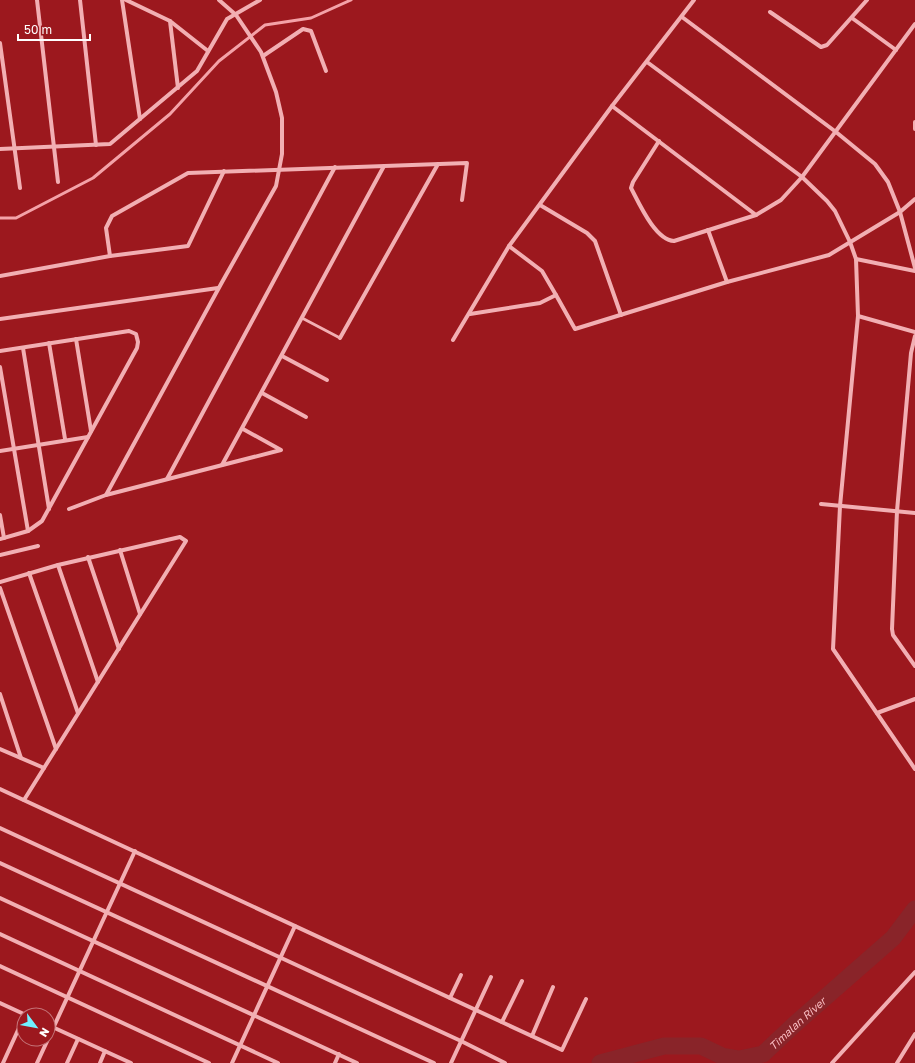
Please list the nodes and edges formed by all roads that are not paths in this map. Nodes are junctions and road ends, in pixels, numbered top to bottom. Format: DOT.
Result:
graph roads {
  1 [pos="37,0"];
  2 [pos="80,0"];
  3 [pos="122,0"];
  4 [pos="126,0"];
  5 [pos="219,0"];
  6 [pos="260,0"];
  7 [pos="694,0"];
  8 [pos="867,0"];
  9 [pos="770,12"];
  10 [pos="236,15"];
  11 [pos="682,17"];
  12 [pos="852,18"];
  13 [pos="170,21"];
  14 [pos="915,24"];
  15 [pos="0,43"];
  16 [pos="896,50"];
  17 [pos="208,51"];
  18 [pos="262,54"];
  19 [pos="647,62"];
  20 [pos="326,71"];
  21 [pos="178,88"];
  22 [pos="612,106"];
  23 [pos="140,120"];
  24 [pos="915,122"];
  25 [pos="915,129"];
  26 [pos="836,132"];
  27 [pos="659,141"];
  28 [pos="96,145"];
  29 [pos="55,147"];
  30 [pos="14,148"];
  31 [pos="0,149"];
  32 [pos="438,164"];
  33 [pos="384,166"];
  34 [pos="335,167"];
  35 [pos="279,169"];
  36 [pos="224,171"];
  37 [pos="802,177"];
  38 [pos="58,182"];
  39 [pos="20,188"];
  40 [pos="915,198"];
  41 [pos="462,200"];
  42 [pos="540,205"];
  43 [pos="900,212"];
  44 [pos="756,215"];
  45 [pos="708,230"];
  46 [pos="850,242"];
  47 [pos="509,246"];
  48 [pos="110,256"];
  49 [pos="856,259"];
  50 [pos="915,270"];
  51 [pos="0,276"];
  52 [pos="727,282"];
  53 [pos="218,288"];
  54 [pos="556,295"];
  55 [pos="470,314"];
  56 [pos="621,315"];
  57 [pos="858,316"];
  58 [pos="302,318"];
  59 [pos="0,319"];
  60 [pos="915,332"];
  61 [pos="915,336"];
  62 [pos="340,338"];
  63 [pos="76,339"];
  64 [pos="453,340"];
  65 [pos="49,343"];
  66 [pos="23,348"];
  67 [pos="0,352"];
  68 [pos="282,356"];
  69 [pos="0,367"];
  70 [pos="326,380"];
  71 [pos="262,392"];
  72 [pos="306,417"];
  73 [pos="243,429"];
  74 [pos="91,431"];
  75 [pos="88,437"];
  76 [pos="65,440"];
  77 [pos="39,444"];
  78 [pos="14,448"];
  79 [pos="0,451"];
  80 [pos="222,465"];
  81 [pos="168,479"];
  82 [pos="106,495"];
  83 [pos="821,504"];
  84 [pos="840,506"];
  85 [pos="49,509"];
  86 [pos="69,509"];
  87 [pos="897,511"];
  88 [pos="915,513"];
  89 [pos="0,515"];
  90 [pos="28,531"];
  91 [pos="2,538"];
  92 [pos="38,546"];
  93 [pos="120,550"];
  94 [pos="0,555"];
  95 [pos="88,557"];
  96 [pos="58,565"];
  97 [pos="29,573"];
  98 [pos="0,582"];
  99 [pos="0,588"];
  100 [pos="140,614"];
  101 [pos="118,649"];
  102 [pos="915,666"];
  103 [pos="98,682"];
  104 [pos="0,694"];
  105 [pos="915,699"];
  106 [pos="78,713"];
  107 [pos="877,713"];
  108 [pos="0,748"];
  109 [pos="56,749"];
  110 [pos="21,758"];
  111 [pos="44,768"];
  112 [pos="915,769"];
  113 [pos="0,789"];
  114 [pos="24,800"];
  115 [pos="0,828"];
  116 [pos="135,851"];
  117 [pos="0,862"];
  118 [pos="120,883"];
  119 [pos="0,898"];
  120 [pos="107,912"];
  121 [pos="295,926"];
  122 [pos="0,934"];
  123 [pos="94,941"];
  124 [pos="280,957"];
  125 [pos="0,966"];
  126 [pos="80,971"];
  127 [pos="915,972"];
  128 [pos="461,975"];
  129 [pos="491,977"];
  130 [pos="522,980"];
  131 [pos="267,986"];
  132 [pos="553,987"];
  133 [pos="68,997"];
  134 [pos="450,998"];
  135 [pos="586,999"];
  136 [pos="0,1003"];
  137 [pos="476,1010"];
  138 [pos="16,1011"];
  139 [pos="254,1015"];
  140 [pos="502,1022"];
  141 [pos="56,1024"];
  142 [pos="56,1029"];
  143 [pos="915,1034"];
  144 [pos="16,1035"];
  145 [pos="532,1036"];
  146 [pos="78,1039"];
  147 [pos="461,1041"];
  148 [pos="240,1045"];
  149 [pos="45,1047"];
  150 [pos="105,1051"];
  151 [pos="339,1054"];
  152 [pos="3,1063"];
  153 [pos="37,1063"];
  154 [pos="67,1063"];
  155 [pos="100,1063"];
  156 [pos="131,1063"];
  157 [pos="209,1063"];
  158 [pos="232,1063"];
  159 [pos="278,1063"];
  160 [pos="335,1063"];
  161 [pos="357,1063"];
  162 [pos="434,1063"];
  163 [pos="451,1063"];
  164 [pos="505,1063"];
  165 [pos="832,1063"];
  166 [pos="897,1063"];
  1 -- 29 [label="street"];
  2 -- 28 [label="street"];
  3 -- 23 [label="street"];
  4 -- 13 [label="street"];
  5 -- 10 [label="street"];
  6 -- 10 [label="street"];
  7 -- 11 [label="street"];
  8 -- 12 [label="street"];
  9 -- 12 [label="street"];
  10 -- 17 [label="street"];
  10 -- 18 [label="street"];
  11 -- 19 [label="street"];
  11 -- 26 [label="street"];
  12 -- 16 [label="street"];
  13 -- 17 [label="street"];
  13 -- 21 [label="street"];
  14 -- 16 [label="street"];
  15 -- 30 [label="street"];
  16 -- 26 [label="street"];
  17 -- 21 [label="street"];
  18 -- 20 [label="street"];
  18 -- 35 [label="street"];
  19 -- 22 [label="street"];
  19 -- 37 [label="street"];
  21 -- 23 [label="street"];
  22 -- 27 [label="street"];
  22 -- 42 [label="street"];
  23 -- 28 [label="street"];
  24 -- 25 [label="street"];
  26 -- 37 [label="street"];
  26 -- 43 [label="street"];
  27 -- 44 [label="street"];
  27 -- 45 [label="street"];
  28 -- 29 [label="street"];
  29 -- 30 [label="street"];
  29 -- 38 [label="street"];
  30 -- 31 [label="street"];
  30 -- 39 [label="street"];
  32 -- 33 [label="street"];
  32 -- 41 [label="street"];
  32 -- 62 [label="street"];
  33 -- 34 [label="street"];
  33 -- 58 [label="street"];
  34 -- 35 [label="street"];
  34 -- 81 [label="street"];
  35 -- 36 [label="street"];
  35 -- 53 [label="street"];
  36 -- 48 [label="street"];
  36 -- 48 [label="street"];
  37 -- 44 [label="street"];
  37 -- 46 [label="street"];
  40 -- 43 [label="street"];
  42 -- 47 [label="street"];
  42 -- 56 [label="street"];
  43 -- 46 [label="street"];
  43 -- 50 [label="street"];
  44 -- 45 [label="street"];
  45 -- 52 [label="street"];
  46 -- 49 [label="street"];
  46 -- 52 [label="street"];
  47 -- 54 [label="street"];
  47 -- 55 [label="street"];
  48 -- 51 [label="street"];
  49 -- 50 [label="street"];
  49 -- 57 [label="street"];
  52 -- 56 [label="street"];
  53 -- 59 [label="street"];
  53 -- 82 [label="street"];
  54 -- 55 [label="street"];
  54 -- 56 [label="street"];
  55 -- 64 [label="street"];
  57 -- 60 [label="street"];
  57 -- 84 [label="street"];
  58 -- 62 [label="lane"];
  58 -- 68 [label="street"];
  61 -- 87 [label="street"];
  63 -- 65 [label="street"];
  63 -- 74 [label="street"];
  63 -- 74 [label="street"];
  65 -- 66 [label="street"];
  65 -- 76 [label="street"];
  66 -- 67 [label="street"];
  66 -- 77 [label="street"];
  68 -- 70 [label="street"];
  68 -- 71 [label="street"];
  69 -- 78 [label="street"];
  71 -- 72 [label="street"];
  71 -- 73 [label="street"];
  73 -- 80 [label="street"];
  73 -- 80 [label="street"];
  74 -- 75 [label="street"];
  75 -- 76 [label="street"];
  75 -- 85 [label="street"];
  76 -- 77 [label="street"];
  77 -- 78 [label="street"];
  77 -- 85 [label="street"];
  78 -- 79 [label="street"];
  78 -- 90 [label="street"];
  80 -- 81 [label="street"];
  81 -- 82 [label="street"];
  82 -- 86 [label="street"];
  83 -- 84 [label="street"];
  84 -- 87 [label="street"];
  84 -- 107 [label="street"];
  85 -- 90 [label="street"];
  87 -- 88 [label="street"];
  87 -- 102 [label="street"];
  89 -- 91 [label="street"];
  90 -- 91 [label="street"];
  92 -- 94 [label="street"];
  93 -- 95 [label="street"];
  93 -- 100 [label="street"];
  93 -- 100 [label="street"];
  95 -- 96 [label="street"];
  95 -- 101 [label="street"];
  96 -- 97 [label="street"];
  96 -- 103 [label="street"];
  97 -- 98 [label="street"];
  97 -- 106 [label="street"];
  99 -- 109 [label="street"];
  100 -- 101 [label="street"];
  101 -- 103 [label="street"];
  103 -- 106 [label="street"];
  104 -- 110 [label="street"];
  105 -- 107 [label="street"];
  106 -- 109 [label="street"];
  107 -- 112 [label="street"];
  108 -- 110 [label="street"];
  109 -- 111 [label="street"];
  110 -- 111 [label="street"];
  111 -- 114 [label="street"];
  113 -- 114 [label="street"];
  114 -- 116 [label="street"];
  115 -- 118 [label="street"];
  116 -- 118 [label="street"];
  116 -- 121 [label="street"];
  117 -- 120 [label="street"];
  118 -- 120 [label="street"];
  118 -- 124 [label="street"];
  119 -- 123 [label="street"];
  120 -- 123 [label="street"];
  120 -- 131 [label="street"];
  121 -- 124 [label="street"];
  121 -- 134 [label="street"];
  122 -- 126 [label="street"];
  123 -- 126 [label="street"];
  123 -- 139 [label="street"];
  124 -- 131 [label="street"];
  124 -- 147 [label="street"];
  125 -- 133 [label="street"];
  126 -- 133 [label="street"];
  126 -- 148 [label="street"];
  127 -- 165 [label="street"];
  128 -- 134 [label="street"];
  129 -- 137 [label="street"];
  130 -- 140 [label="street"];
  131 -- 139 [label="street"];
  131 -- 162 [label="street"];
  132 -- 145 [label="street"];
  133 -- 141 [label="street"];
  133 -- 157 [label="street"];
  134 -- 137 [label="street"];
  135 -- 145 [label="street"];
  136 -- 138 [label="street"];
  137 -- 140 [label="street"];
  137 -- 147 [label="street"];
  139 -- 148 [label="street"];
  139 -- 151 [label="street"];
  140 -- 145 [label="street"];
  142 -- 146 [label="street"];
  143 -- 166 [label="street"];
  144 -- 152 [label="street"];
  146 -- 150 [label="street"];
  146 -- 154 [label="street"];
  147 -- 163 [label="street"];
  147 -- 164 [label="street"];
  148 -- 158 [label="street"];
  148 -- 159 [label="street"];
  149 -- 153 [label="street"];
  150 -- 155 [label="street"];
  150 -- 156 [label="street"];
  151 -- 160 [label="street"];
  151 -- 161 [label="street"];
}
